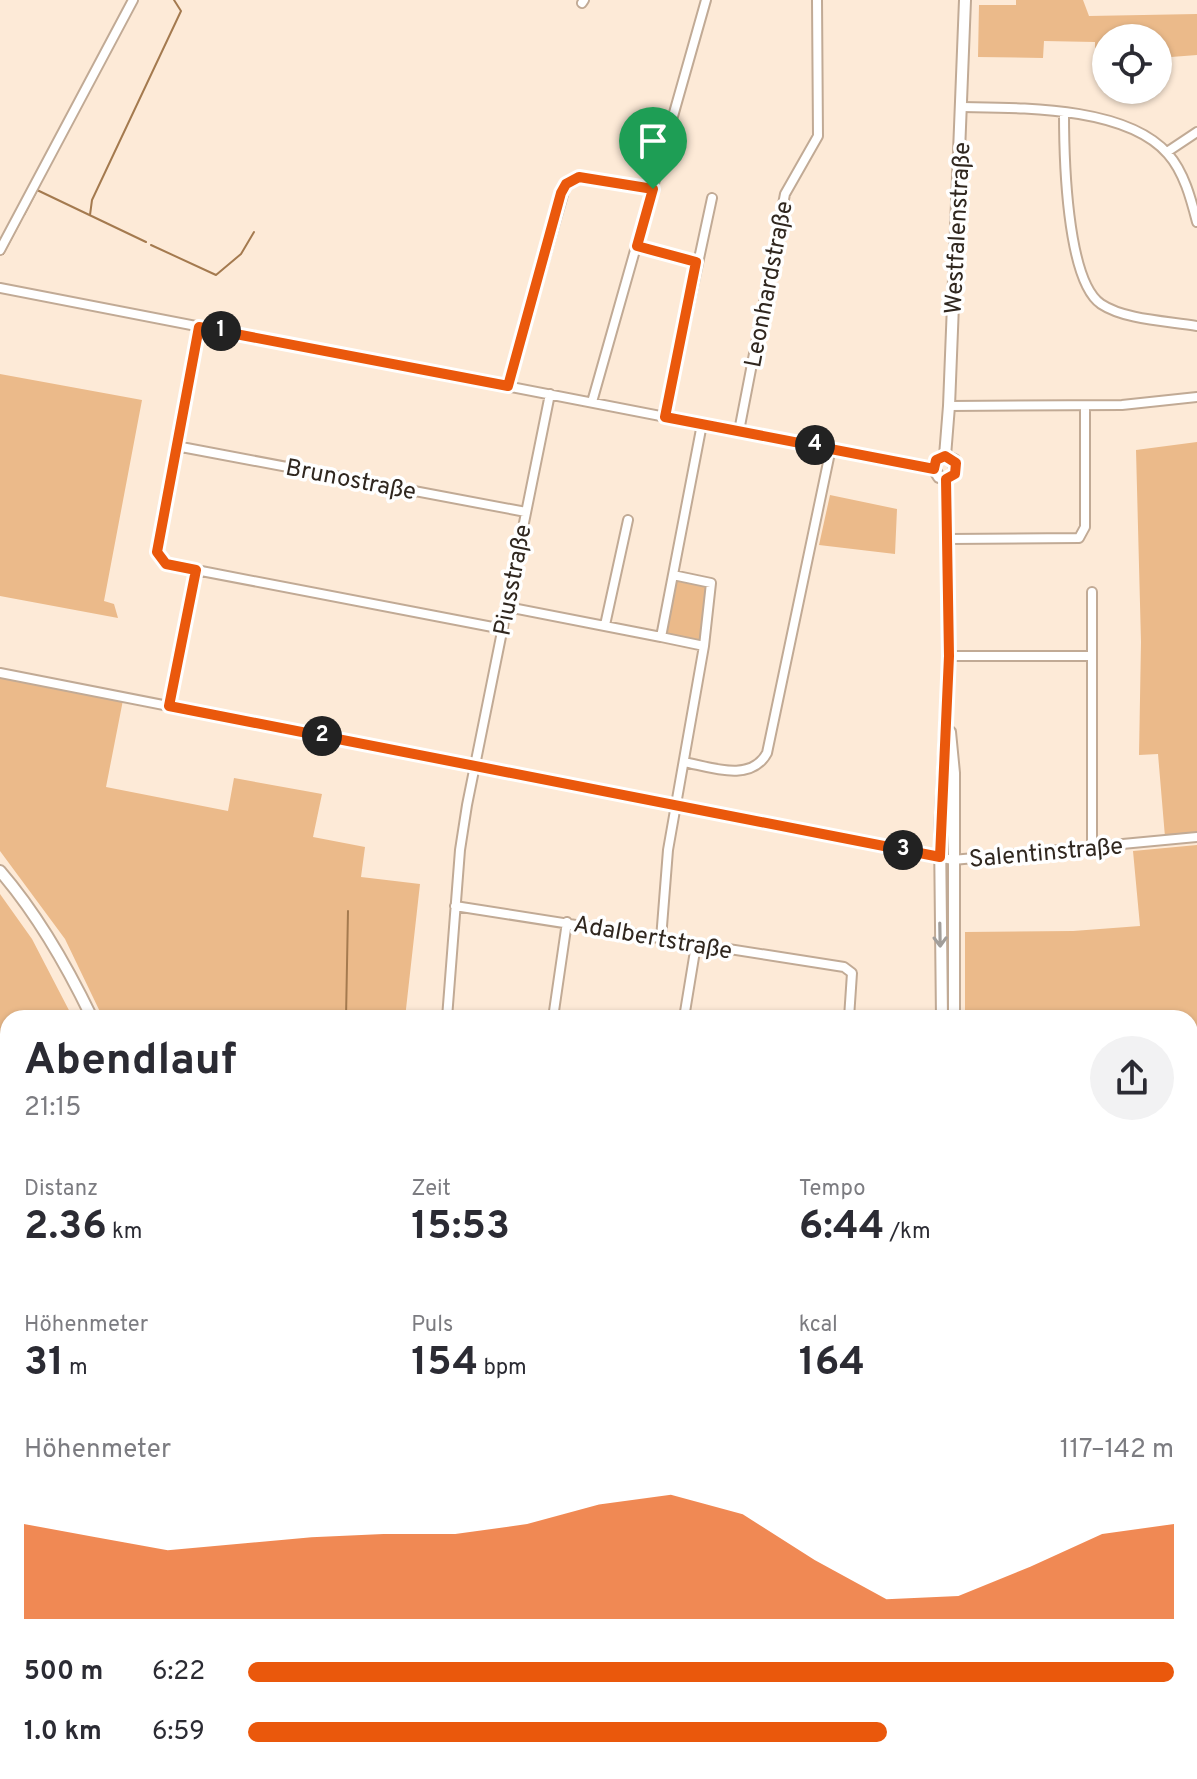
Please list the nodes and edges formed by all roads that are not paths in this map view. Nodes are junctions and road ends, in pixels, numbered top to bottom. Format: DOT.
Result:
graph roads {
  1 [pos="133,0"];
  2 [pos="706,0"];
  3 [pos="817,0"];
  4 [pos="965,0"];
  5 [pos="962,107"];
  6 [pos="1064,113"];
  7 [pos="1197,132"];
  8 [pos="1167,152"];
  9 [pos="653,189"];
  10 [pos="712,198"];
  11 [pos="1197,221"];
  12 [pos="637,246"];
  13 [pos="0,250"];
  14 [pos="696,262"];
  15 [pos="0,288"];
  16 [pos="1197,326"];
  17 [pos="199,327"];
  18 [pos="508,386"];
  19 [pos="550,394"];
  20 [pos="1197,397"];
  21 [pos="592,402"];
  22 [pos="949,406"];
  23 [pos="1085,406"];
  24 [pos="665,417"];
  25 [pos="702,424"];
  26 [pos="739,431"];
  27 [pos="176,446"];
  28 [pos="831,448"];
  29 [pos="945,456"];
  30 [pos="934,469"];
  31 [pos="946,479"];
  32 [pos="526,512"];
  33 [pos="628,520"];
  34 [pos="948,539"];
  35 [pos="196,570"];
  36 [pos="673,575"];
  37 [pos="1092,592"];
  38 [pos="507,607"];
  39 [pos="605,625"];
  40 [pos="503,629"];
  41 [pos="661,637"];
  42 [pos="704,646"];
  43 [pos="949,656"];
  44 [pos="1092,656"];
  45 [pos="0,673"];
  46 [pos="169,706"];
  47 [pos="948,714"];
  48 [pos="684,762"];
  49 [pos="475,766"];
  50 [pos="676,806"];
  51 [pos="1197,837"];
  52 [pos="1092,848"];
  53 [pos="940,857"];
  54 [pos="953,860"];
  55 [pos="0,871"];
  56 [pos="455,906"];
  57 [pos="567,922"];
  58 [pos="661,939"];
  59 [pos="696,945"];
  60 [pos="88,1010"];
  61 [pos="448,1010"];
  62 [pos="554,1010"];
  63 [pos="685,1010"];
  64 [pos="849,1010"];
  65 [pos="942,1010"];
  66 [pos="954,1010"];
  1 -- 13 [label="street"];
  2 -- 9 [label="street"];
  3 -- 26 [label="street, Leonhardstraße"];
  4 -- 5 [label="main road, Westfalenstraße"];
  5 -- 6 [label="street"];
  5 -- 22 [label="main road, Westfalenstraße"];
  6 -- 8 [label="street"];
  6 -- 16 [label="street"];
  7 -- 8 [label="street"];
  8 -- 11 [label="street"];
  9 -- 12 [label="street"];
  9 -- 18 [label="street"];
  10 -- 14 [label="street"];
  12 -- 14 [label="street"];
  12 -- 21 [label="street"];
  14 -- 24 [label="street"];
  15 -- 17 [label="street"];
  17 -- 18 [label="street"];
  17 -- 27 [label="street"];
  18 -- 19 [label="street"];
  19 -- 21 [label="street"];
  19 -- 32 [label="street, Piusstraße"];
  20 -- 23 [label="street"];
  21 -- 24 [label="street"];
  22 -- 23 [label="street"];
  22 -- 29 [label="main road, Westfalenstraße"];
  23 -- 34 [label="street"];
  24 -- 25 [label="street"];
  25 -- 26 [label="street"];
  25 -- 36 [label="street"];
  26 -- 28 [label="street"];
  27 -- 32 [label="street, Brunostraße"];
  27 -- 35 [label="street"];
  28 -- 30 [label="street"];
  28 -- 48 [label="street"];
  29 -- 30 [label="main road"];
  29 -- 31 [label="main road, Westfalenstraße"];
  30 -- 31 [label="main road"];
  31 -- 34 [label="main road, Westfalenstraße"];
  32 -- 38 [label="street, Piusstraße"];
  33 -- 39 [label="street"];
  34 -- 43 [label="main road, Westfalenstraße"];
  35 -- 40 [label="street"];
  35 -- 46 [label="street"];
  36 -- 41 [label="street"];
  36 -- 42 [label="street"];
  37 -- 44 [label="street"];
  38 -- 39 [label="street"];
  38 -- 40 [label="street, Piusstraße"];
  39 -- 41 [label="street"];
  40 -- 49 [label="street, Piusstraße"];
  41 -- 42 [label="street"];
  42 -- 48 [label="street"];
  43 -- 44 [label="street"];
  43 -- 47 [label="main road, Westfalenstraße"];
  44 -- 52 [label="street"];
  45 -- 46 [label="street, Salentinstraße"];
  46 -- 49 [label="street, Salentinstraße"];
  47 -- 53 [label="main road, Westfalenstraße"];
  47 -- 54 [label="main road, Westfalenstraße"];
  48 -- 50 [label="street"];
  49 -- 50 [label="street, Salentinstraße"];
  49 -- 56 [label="street, Piusstraße"];
  50 -- 53 [label="street, Salentinstraße"];
  50 -- 58 [label="street"];
  51 -- 52 [label="street, Salentinstraße"];
  52 -- 54 [label="street, Salentinstraße"];
  53 -- 54 [label="street, Salentinstraße"];
  53 -- 65 [label="main road, Westfalenstraße, one-way"];
  54 -- 66 [label="main road, Westfalenstraße"];
  55 -- 60 [label="main road"];
  56 -- 57 [label="street, Adalbertstraße"];
  56 -- 61 [label="street, Piusstraße"];
  57 -- 58 [label="street, Adalbertstraße"];
  57 -- 62 [label="street"];
  58 -- 59 [label="street, Adalbertstraße"];
  59 -- 63 [label="street"];
  59 -- 64 [label="street, Adalbertstraße"];
}
